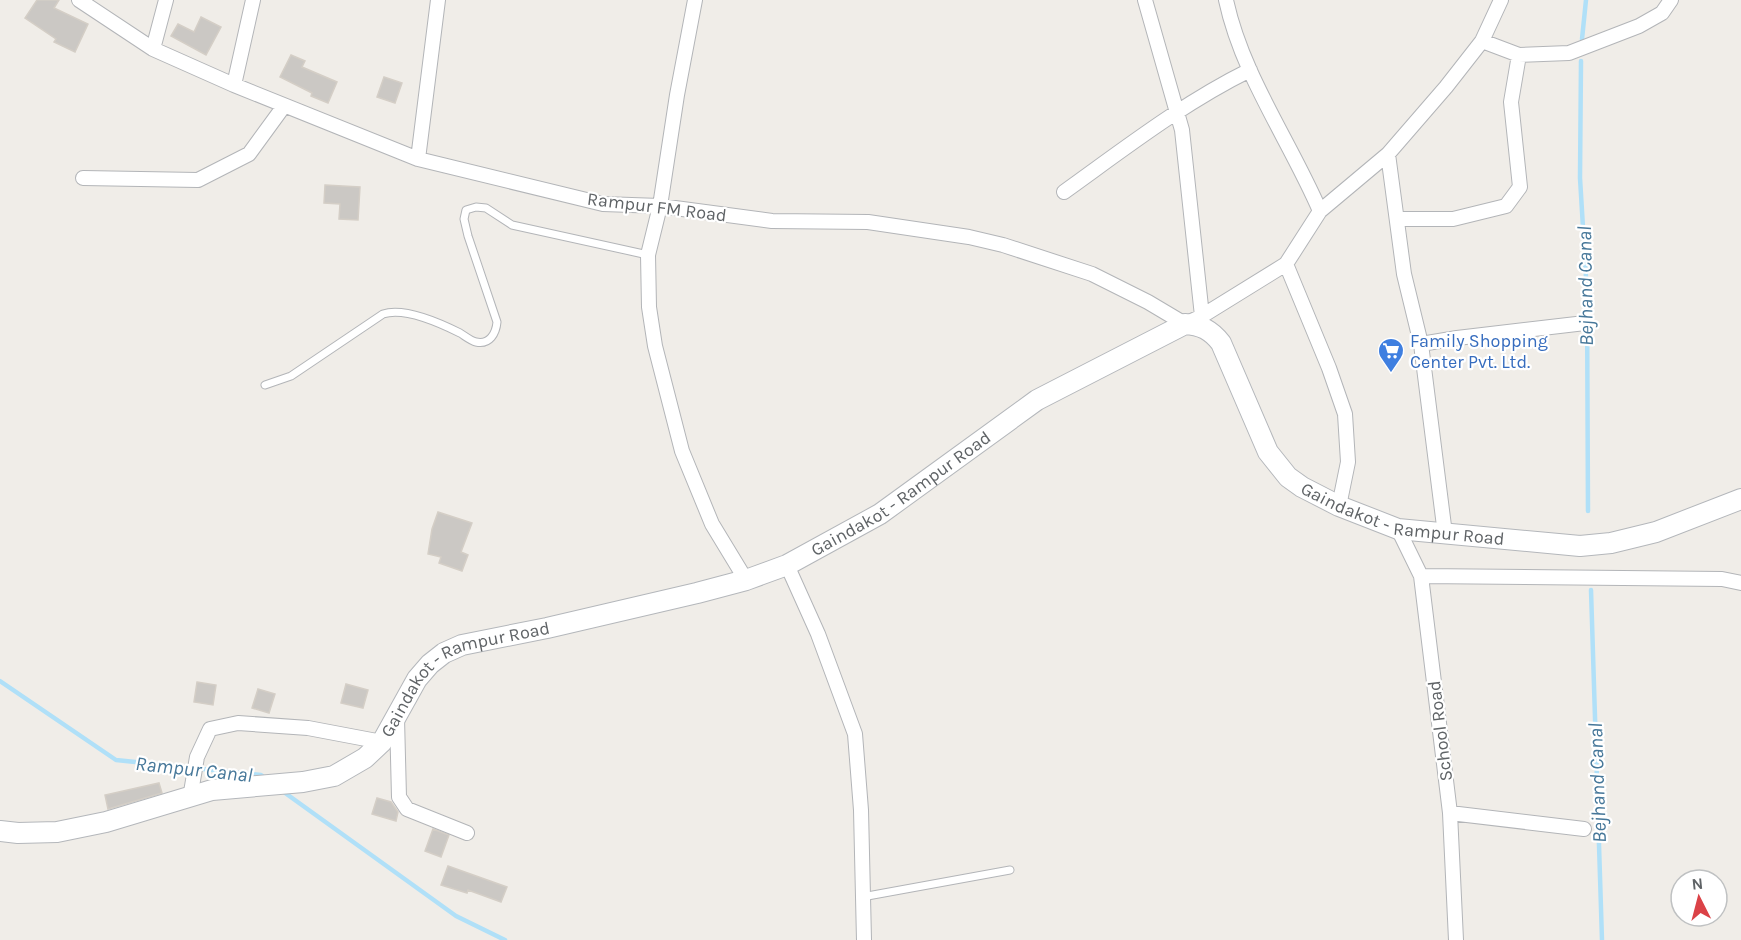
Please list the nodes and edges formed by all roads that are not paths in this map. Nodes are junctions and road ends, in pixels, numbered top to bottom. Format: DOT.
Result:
graph roads {
  1 [pos="79,0"];
  2 [pos="166,0"];
  3 [pos="253,0"];
  4 [pos="438,0"];
  5 [pos="695,0"];
  6 [pos="1145,0"];
  7 [pos="1226,0"];
  8 [pos="1501,0"];
  9 [pos="1671,0"];
  10 [pos="1482,41"];
  11 [pos="153,49"];
  12 [pos="1519,56"];
  13 [pos="1250,70"];
  14 [pos="234,86"];
  15 [pos="284,106"];
  16 [pos="1177,111"];
  17 [pos="1388,154"];
  18 [pos="417,159"];
  19 [pos="83,178"];
  20 [pos="1064,192"];
  21 [pos="660,206"];
  22 [pos="1320,211"];
  23 [pos="1398,219"];
  24 [pos="648,255"];
  25 [pos="1286,264"];
  26 [pos="1194,320"];
  27 [pos="1585,323"];
  28 [pos="1421,344"];
  29 [pos="265,385"];
  30 [pos="1741,499"];
  31 [pos="1339,506"];
  32 [pos="1398,529"];
  33 [pos="1445,534"];
  34 [pos="787,565"];
  35 [pos="1421,576"];
  36 [pos="746,580"];
  37 [pos="1741,583"];
  38 [pos="397,716"];
  39 [pos="382,742"];
  40 [pos="190,798"];
  41 [pos="1450,813"];
  42 [pos="1584,829"];
  43 [pos="0,831"];
  44 [pos="467,833"];
  45 [pos="1010,870"];
  46 [pos="862,897"];
  47 [pos="864,940"];
  48 [pos="1456,940"];
  1 -- 11 [label="street, Rampur FM Road"];
  2 -- 11 [label="street"];
  3 -- 14 [label="street"];
  4 -- 18 [label="street"];
  5 -- 21 [label="street"];
  6 -- 16 [label="street"];
  7 -- 13 [label="street"];
  8 -- 10 [label="street"];
  9 -- 12 [label="street"];
  10 -- 12 [label="street"];
  10 -- 17 [label="street"];
  11 -- 14 [label="street, Rampur FM Road"];
  12 -- 23 [label="street"];
  13 -- 16 [label="street"];
  13 -- 22 [label="street"];
  14 -- 15 [label="street, Rampur FM Road"];
  15 -- 18 [label="street, Rampur FM Road"];
  15 -- 19 [label="street"];
  16 -- 20 [label="street"];
  16 -- 26 [label="street"];
  17 -- 22 [label="street"];
  17 -- 23 [label="street"];
  18 -- 21 [label="street, Rampur FM Road"];
  21 -- 24 [label="street"];
  21 -- 26 [label="street, Rampur FM Road"];
  22 -- 25 [label="street"];
  23 -- 28 [label="street"];
  24 -- 29 [label="lane"];
  24 -- 36 [label="street"];
  25 -- 26 [label="street"];
  25 -- 31 [label="street"];
  26 -- 31 [label="main road, Gaindakot - Rampur Road"];
  26 -- 34 [label="main road, Gaindakot - Rampur Road"];
  27 -- 28 [label="street"];
  28 -- 33 [label="street"];
  30 -- 33 [label="main road, Gaindakot - Rampur Road"];
  31 -- 32 [label="main road, Gaindakot - Rampur Road"];
  32 -- 33 [label="main road, Gaindakot - Rampur Road"];
  32 -- 35 [label="street, School Road"];
  34 -- 36 [label="main road, Gaindakot - Rampur Road"];
  34 -- 46 [label="street"];
  35 -- 37 [label="street"];
  35 -- 41 [label="street, School Road"];
  36 -- 38 [label="main road, Gaindakot - Rampur Road"];
  38 -- 39 [label="main road, Gaindakot - Rampur Road"];
  38 -- 44 [label="street"];
  39 -- 40 [label="main road, Gaindakot - Rampur Road"];
  39 -- 40 [label="street"];
  40 -- 43 [label="main road, Gaindakot - Rampur Road"];
  41 -- 42 [label="street"];
  41 -- 48 [label="street, School Road"];
  45 -- 46 [label="lane"];
  46 -- 47 [label="street"];
}
